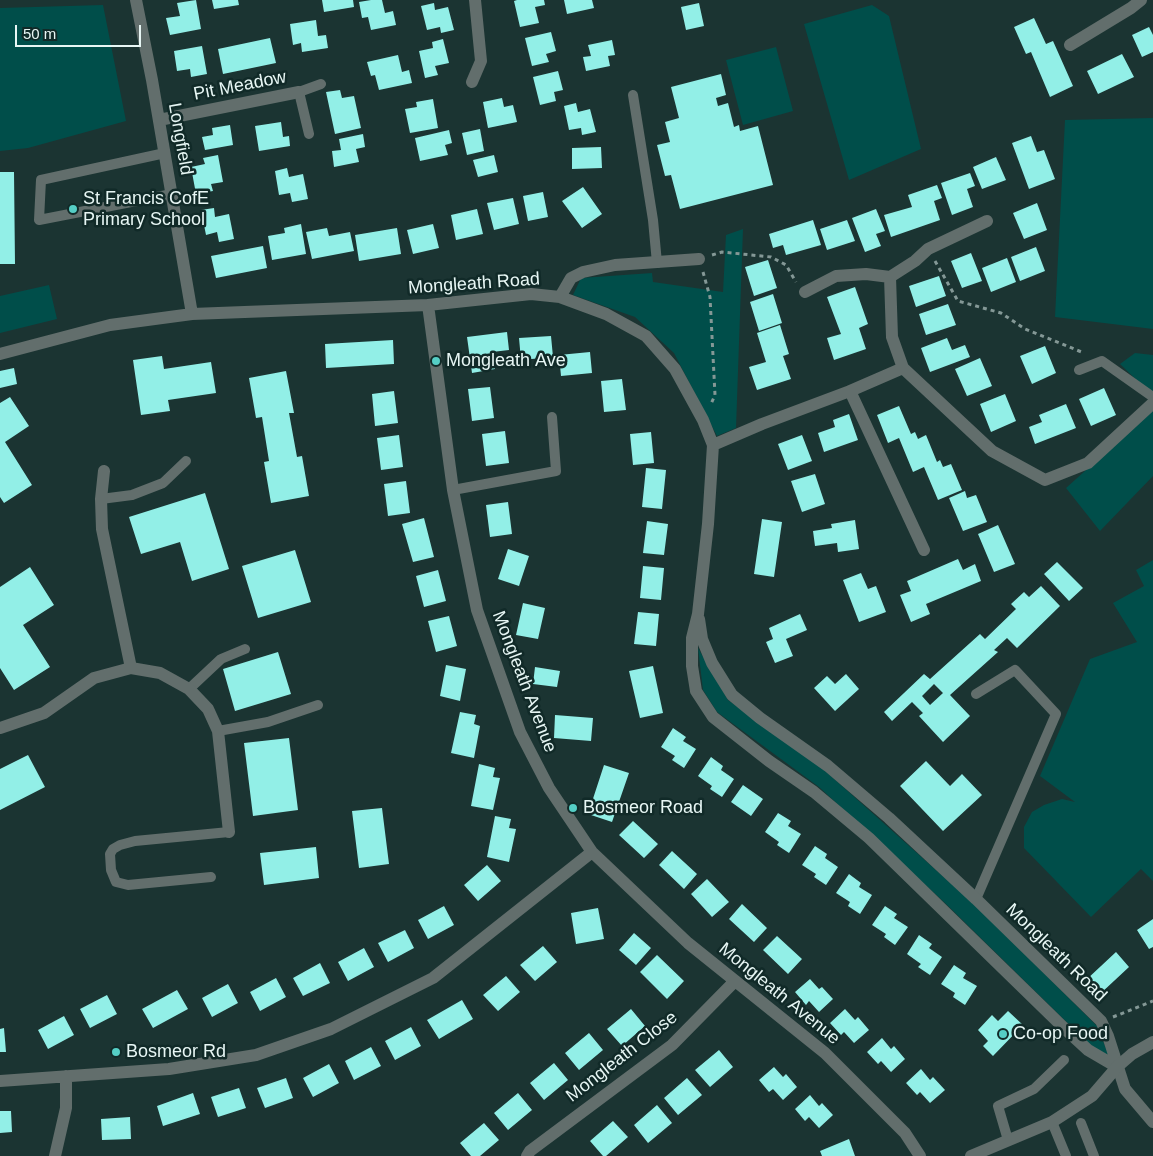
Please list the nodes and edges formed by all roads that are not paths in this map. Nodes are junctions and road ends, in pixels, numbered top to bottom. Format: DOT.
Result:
graph roads {
  1 [pos="136,0"];
  2 [pos="475,0"];
  3 [pos="1141,0"];
  4 [pos="1070,45"];
  5 [pos="472,82"];
  6 [pos="321,84"];
  7 [pos="299,92"];
  8 [pos="633,95"];
  9 [pos="159,120"];
  10 [pos="309,134"];
  11 [pos="165,153"];
  12 [pos="172,194"];
  13 [pos="987,221"];
  14 [pos="699,259"];
  15 [pos="658,262"];
  16 [pos="890,278"];
  17 [pos="805,292"];
  18 [pos="560,297"];
  19 [pos="428,305"];
  20 [pos="192,314"];
  21 [pos="0,354"];
  22 [pos="902,368"];
  23 [pos="1079,370"];
  24 [pos="850,391"];
  25 [pos="1153,397"];
  26 [pos="1153,403"];
  27 [pos="552,418"];
  28 [pos="713,444"];
  29 [pos="186,461"];
  30 [pos="104,471"];
  31 [pos="454,490"];
  32 [pos="101,499"];
  33 [pos="924,550"];
  34 [pos="698,614"];
  35 [pos="245,649"];
  36 [pos="131,668"];
  37 [pos="190,689"];
  38 [pos="976,694"];
  39 [pos="318,705"];
  40 [pos="0,728"];
  41 [pos="218,731"];
  42 [pos="229,832"];
  43 [pos="592,852"];
  44 [pos="211,877"];
  45 [pos="976,898"];
  46 [pos="735,981"];
  47 [pos="1153,1042"];
  48 [pos="1064,1060"];
  49 [pos="1117,1067"];
  50 [pos="66,1076"];
  51 [pos="0,1081"];
  52 [pos="1052,1122"];
  53 [pos="1153,1122"];
  54 [pos="1081,1123"];
  55 [pos="1008,1140"];
  56 [pos="55,1156"];
  57 [pos="527,1156"];
  58 [pos="920,1156"];
  59 [pos="971,1156"];
  60 [pos="1066,1156"];
  61 [pos="1094,1156"];
  1 -- 9 [label="street, Longfield"];
  2 -- 5 [label="street"];
  3 -- 4 [label="street"];
  6 -- 7 [label="lane, Pit Meadow"];
  7 -- 9 [label="street, Pit Meadow"];
  7 -- 10 [label="lane, Pit Meadow"];
  8 -- 15 [label="lane"];
  9 -- 11 [label="street, Longfield"];
  11 -- 12 [label="street, Longfield"];
  11 -- 12 [label="lane"];
  12 -- 20 [label="street, Longfield"];
  13 -- 16 [label="street"];
  14 -- 15 [label="street"];
  15 -- 18 [label="street"];
  16 -- 17 [label="street"];
  16 -- 22 [label="street"];
  18 -- 19 [label="street, Mongleath Road"];
  18 -- 28 [label="street, Mongleath Road"];
  19 -- 20 [label="street, Mongleath Road"];
  19 -- 31 [label="street, Mongleath Avenue"];
  20 -- 21 [label="street, Mongleath Road"];
  22 -- 24 [label="street"];
  22 -- 26 [label="street"];
  23 -- 25 [label="lane"];
  24 -- 28 [label="street"];
  24 -- 33 [label="street"];
  27 -- 31 [label="lane"];
  28 -- 34 [label="street, Mongleath Road"];
  29 -- 32 [label="lane"];
  30 -- 32 [label="street"];
  31 -- 43 [label="street, Mongleath Avenue"];
  32 -- 36 [label="street"];
  34 -- 45 [label="street, Mongleath Road"];
  34 -- 49 [label="street, Mongleath Road"];
  35 -- 37 [label="lane"];
  36 -- 37 [label="street"];
  36 -- 40 [label="street"];
  37 -- 41 [label="street"];
  38 -- 45 [label="lane"];
  39 -- 41 [label="lane"];
  41 -- 42 [label="street"];
  42 -- 44 [label="lane"];
  43 -- 46 [label="street, Mongleath Avenue"];
  43 -- 50 [label="street"];
  45 -- 49 [label="street, Mongleath Road"];
  46 -- 57 [label="street, Mongleath Close"];
  46 -- 58 [label="street, Mongleath Avenue"];
  47 -- 49 [label="street"];
  48 -- 55 [label="lane"];
  49 -- 52 [label="street"];
  49 -- 53 [label="street"];
  50 -- 51 [label="street"];
  50 -- 56 [label="street"];
  52 -- 55 [label="street"];
  52 -- 60 [label="lane"];
  54 -- 61 [label="lane"];
  55 -- 59 [label="street"];
}
